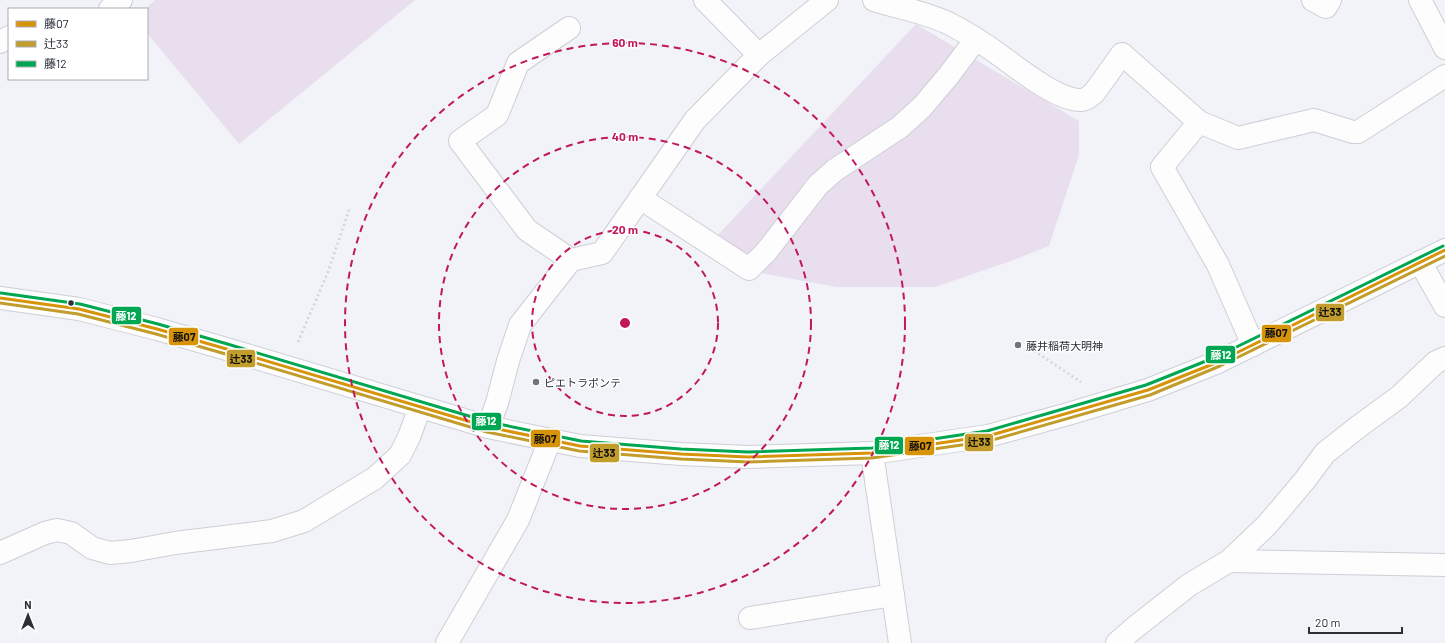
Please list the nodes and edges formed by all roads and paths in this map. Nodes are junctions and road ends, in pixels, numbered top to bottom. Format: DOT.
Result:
graph roads {
  1 [pos="121,0"];
  2 [pos="705,0"];
  3 [pos="827,0"];
  4 [pos="874,0"];
  5 [pos="1313,0"];
  6 [pos="1330,0"];
  7 [pos="1420,0"];
  8 [pos="111,8"];
  9 [pos="569,28"];
  10 [pos="976,39"];
  11 [pos="1445,48"];
  12 [pos="759,55"];
  13 [pos="1445,76"];
  14 [pos="1199,122"];
  15 [pos="640,198"];
  16 [pos="350,207"];
  17 [pos="1445,250"];
  18 [pos="571,260"];
  19 [pos="1420,262"];
  20 [pos="0,298"];
  21 [pos="1445,306"];
  22 [pos="298,342"];
  23 [pos="1253,345"];
  24 [pos="1030,348"];
  25 [pos="1445,358"];
  26 [pos="1083,383"];
  27 [pos="420,407"];
  28 [pos="488,427"];
  29 [pos="550,440"];
  30 [pos="872,453"];
  31 [pos="0,553"];
  32 [pos="1229,561"];
  33 [pos="1445,565"];
  34 [pos="893,595"];
  35 [pos="750,618"];
  36 [pos="447,643"];
  37 [pos="900,643"];
  38 [pos="1117,643"];
  1 -- 8 [label="street"];
  2 -- 12 [label="street"];
  3 -- 12 [label="street"];
  4 -- 10 [label="street"];
  5 -- 6 [label="street"];
  7 -- 11 [label="street"];
  9 -- 18 [label="street"];
  10 -- 14 [label="street"];
  10 -- 15 [label="street"];
  12 -- 15 [label="street"];
  13 -- 14 [label="street"];
  14 -- 23 [label="street"];
  15 -- 18 [label="street"];
  16 -- 22 [label="path"];
  17 -- 19 [label="street"];
  18 -- 28 [label="street"];
  19 -- 21 [label="street"];
  19 -- 23 [label="street"];
  20 -- 27 [label="street"];
  23 -- 30 [label="street"];
  24 -- 26 [label="path"];
  25 -- 32 [label="street"];
  27 -- 28 [label="street"];
  27 -- 31 [label="street"];
  28 -- 29 [label="street"];
  29 -- 30 [label="street"];
  29 -- 36 [label="street"];
  30 -- 34 [label="street"];
  32 -- 33 [label="street"];
  32 -- 38 [label="street"];
  34 -- 35 [label="street"];
  34 -- 37 [label="street"];
}
